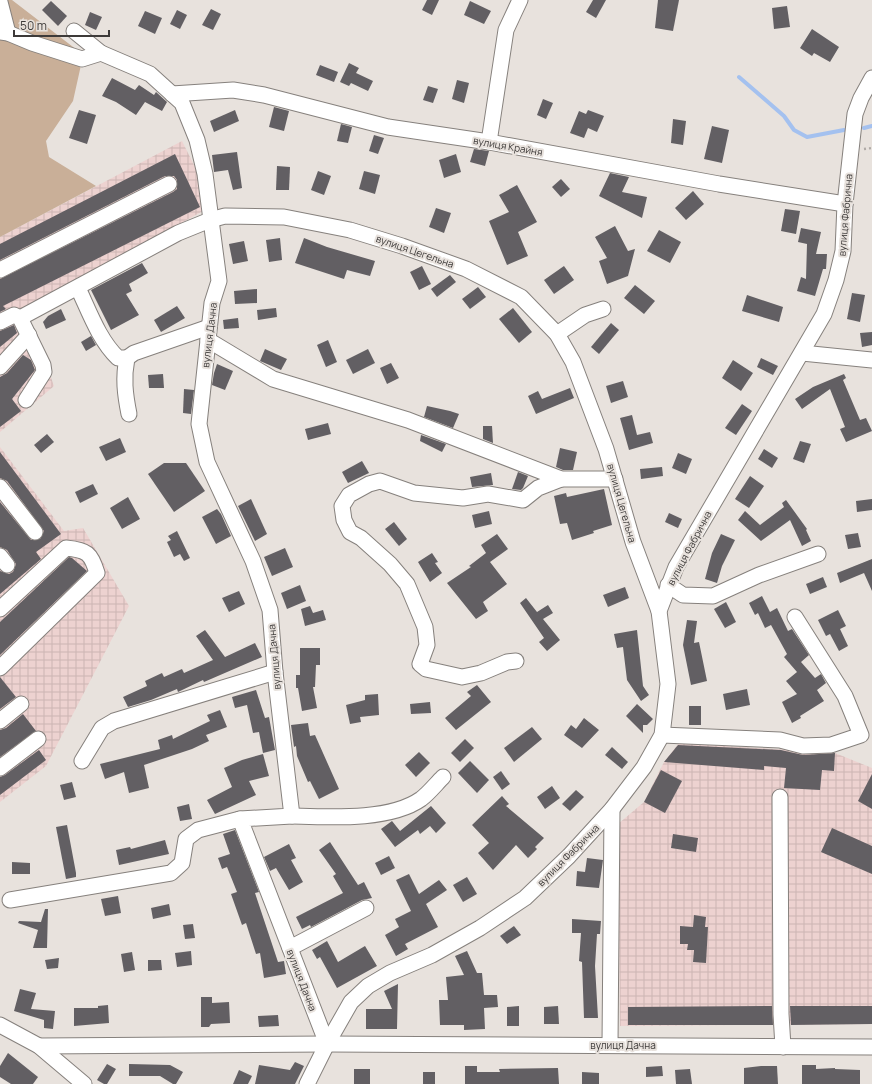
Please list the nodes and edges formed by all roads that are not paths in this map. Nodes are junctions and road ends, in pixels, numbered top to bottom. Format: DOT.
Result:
graph roads {
  1 [pos="520,0"];
  2 [pos="0,2"];
  3 [pos="4,32"];
  4 [pos="74,32"];
  5 [pos="102,53"];
  6 [pos="872,78"];
  7 [pos="172,94"];
  8 [pos="489,142"];
  9 [pos="169,184"];
  10 [pos="845,204"];
  11 [pos="210,220"];
  12 [pos="0,270"];
  13 [pos="78,288"];
  14 [pos="603,309"];
  15 [pos="20,318"];
  16 [pos="0,322"];
  17 [pos="208,334"];
  18 [pos="557,334"];
  19 [pos="29,335"];
  20 [pos="802,353"];
  21 [pos="127,358"];
  22 [pos="872,360"];
  23 [pos="0,367"];
  24 [pos="26,400"];
  25 [pos="129,414"];
  26 [pos="561,479"];
  27 [pos="616,479"];
  28 [pos="0,487"];
  29 [pos="35,532"];
  30 [pos="818,554"];
  31 [pos="668,585"];
  32 [pos="0,609"];
  33 [pos="659,611"];
  34 [pos="796,617"];
  35 [pos="516,661"];
  36 [pos="0,668"];
  37 [pos="275,672"];
  38 [pos="21,704"];
  39 [pos="0,721"];
  40 [pos="662,735"];
  41 [pos="38,739"];
  42 [pos="82,761"];
  43 [pos="0,768"];
  44 [pos="443,777"];
  45 [pos="780,797"];
  46 [pos="612,809"];
  47 [pos="292,816"];
  48 [pos="240,819"];
  49 [pos="10,900"];
  50 [pos="366,908"];
  51 [pos="290,948"];
  52 [pos="0,1025"];
  53 [pos="327,1044"];
  54 [pos="610,1045"];
  55 [pos="39,1046"];
  56 [pos="783,1046"];
  57 [pos="872,1047"];
  58 [pos="84,1084"];
  59 [pos="307,1084"];
  1 -- 8 [label="street"];
  2 -- 3 [label="street"];
  3 -- 5 [label="street"];
  4 -- 5 [label="street"];
  5 -- 7 [label="street"];
  6 -- 10 [label="street, вулиця Фабрична"];
  7 -- 8 [label="street, вулиця Крайня"];
  7 -- 11 [label="street"];
  8 -- 10 [label="street, вулиця Крайня"];
  9 -- 12 [label="street"];
  10 -- 20 [label="street, вулиця Фабрична"];
  11 -- 13 [label="street, вулиця Цегельна"];
  11 -- 17 [label="street, вулиця Дачна"];
  11 -- 18 [label="street, вулиця Цегельна"];
  13 -- 15 [label="street, вулиця Цегельна"];
  13 -- 21 [label="street"];
  14 -- 18 [label="street"];
  15 -- 16 [label="street, вулиця Цегельна"];
  15 -- 19 [label="street"];
  17 -- 21 [label="street"];
  17 -- 26 [label="street"];
  17 -- 37 [label="street, вулиця Дачна"];
  18 -- 27 [label="street, вулиця Цегельна"];
  19 -- 23 [label="street"];
  19 -- 24 [label="street"];
  20 -- 22 [label="street"];
  20 -- 31 [label="street, вулиця Фабрична"];
  21 -- 25 [label="street"];
  26 -- 27 [label="street"];
  26 -- 35 [label="street"];
  27 -- 33 [label="street, вулиця Цегельна"];
  28 -- 29 [label="street"];
  30 -- 31 [label="street"];
  31 -- 33 [label="street, вулиця Фабрична"];
  32 -- 36 [label="street"];
  33 -- 40 [label="street, вулиця Фабрична"];
  34 -- 40 [label="street"];
  37 -- 42 [label="street"];
  37 -- 47 [label="street, вулиця Дачна"];
  38 -- 39 [label="street"];
  40 -- 46 [label="street, вулиця Фабрична"];
  41 -- 43 [label="street"];
  44 -- 47 [label="street"];
  45 -- 56 [label="street"];
  46 -- 53 [label="street, вулиця Фабрична"];
  46 -- 54 [label="street"];
  47 -- 48 [label="street"];
  48 -- 49 [label="street"];
  48 -- 51 [label="street, вулиця Дачна"];
  50 -- 51 [label="street"];
  51 -- 53 [label="street, вулиця Дачна"];
  52 -- 55 [label="street"];
  53 -- 54 [label="street, вулиця Дачна"];
  53 -- 55 [label="street, вулиця Дачна"];
  53 -- 59 [label="street, вулиця Фабрична"];
  54 -- 56 [label="street, вулиця Дачна"];
  55 -- 58 [label="street"];
  56 -- 57 [label="street, вулиця Дачна"];
}
